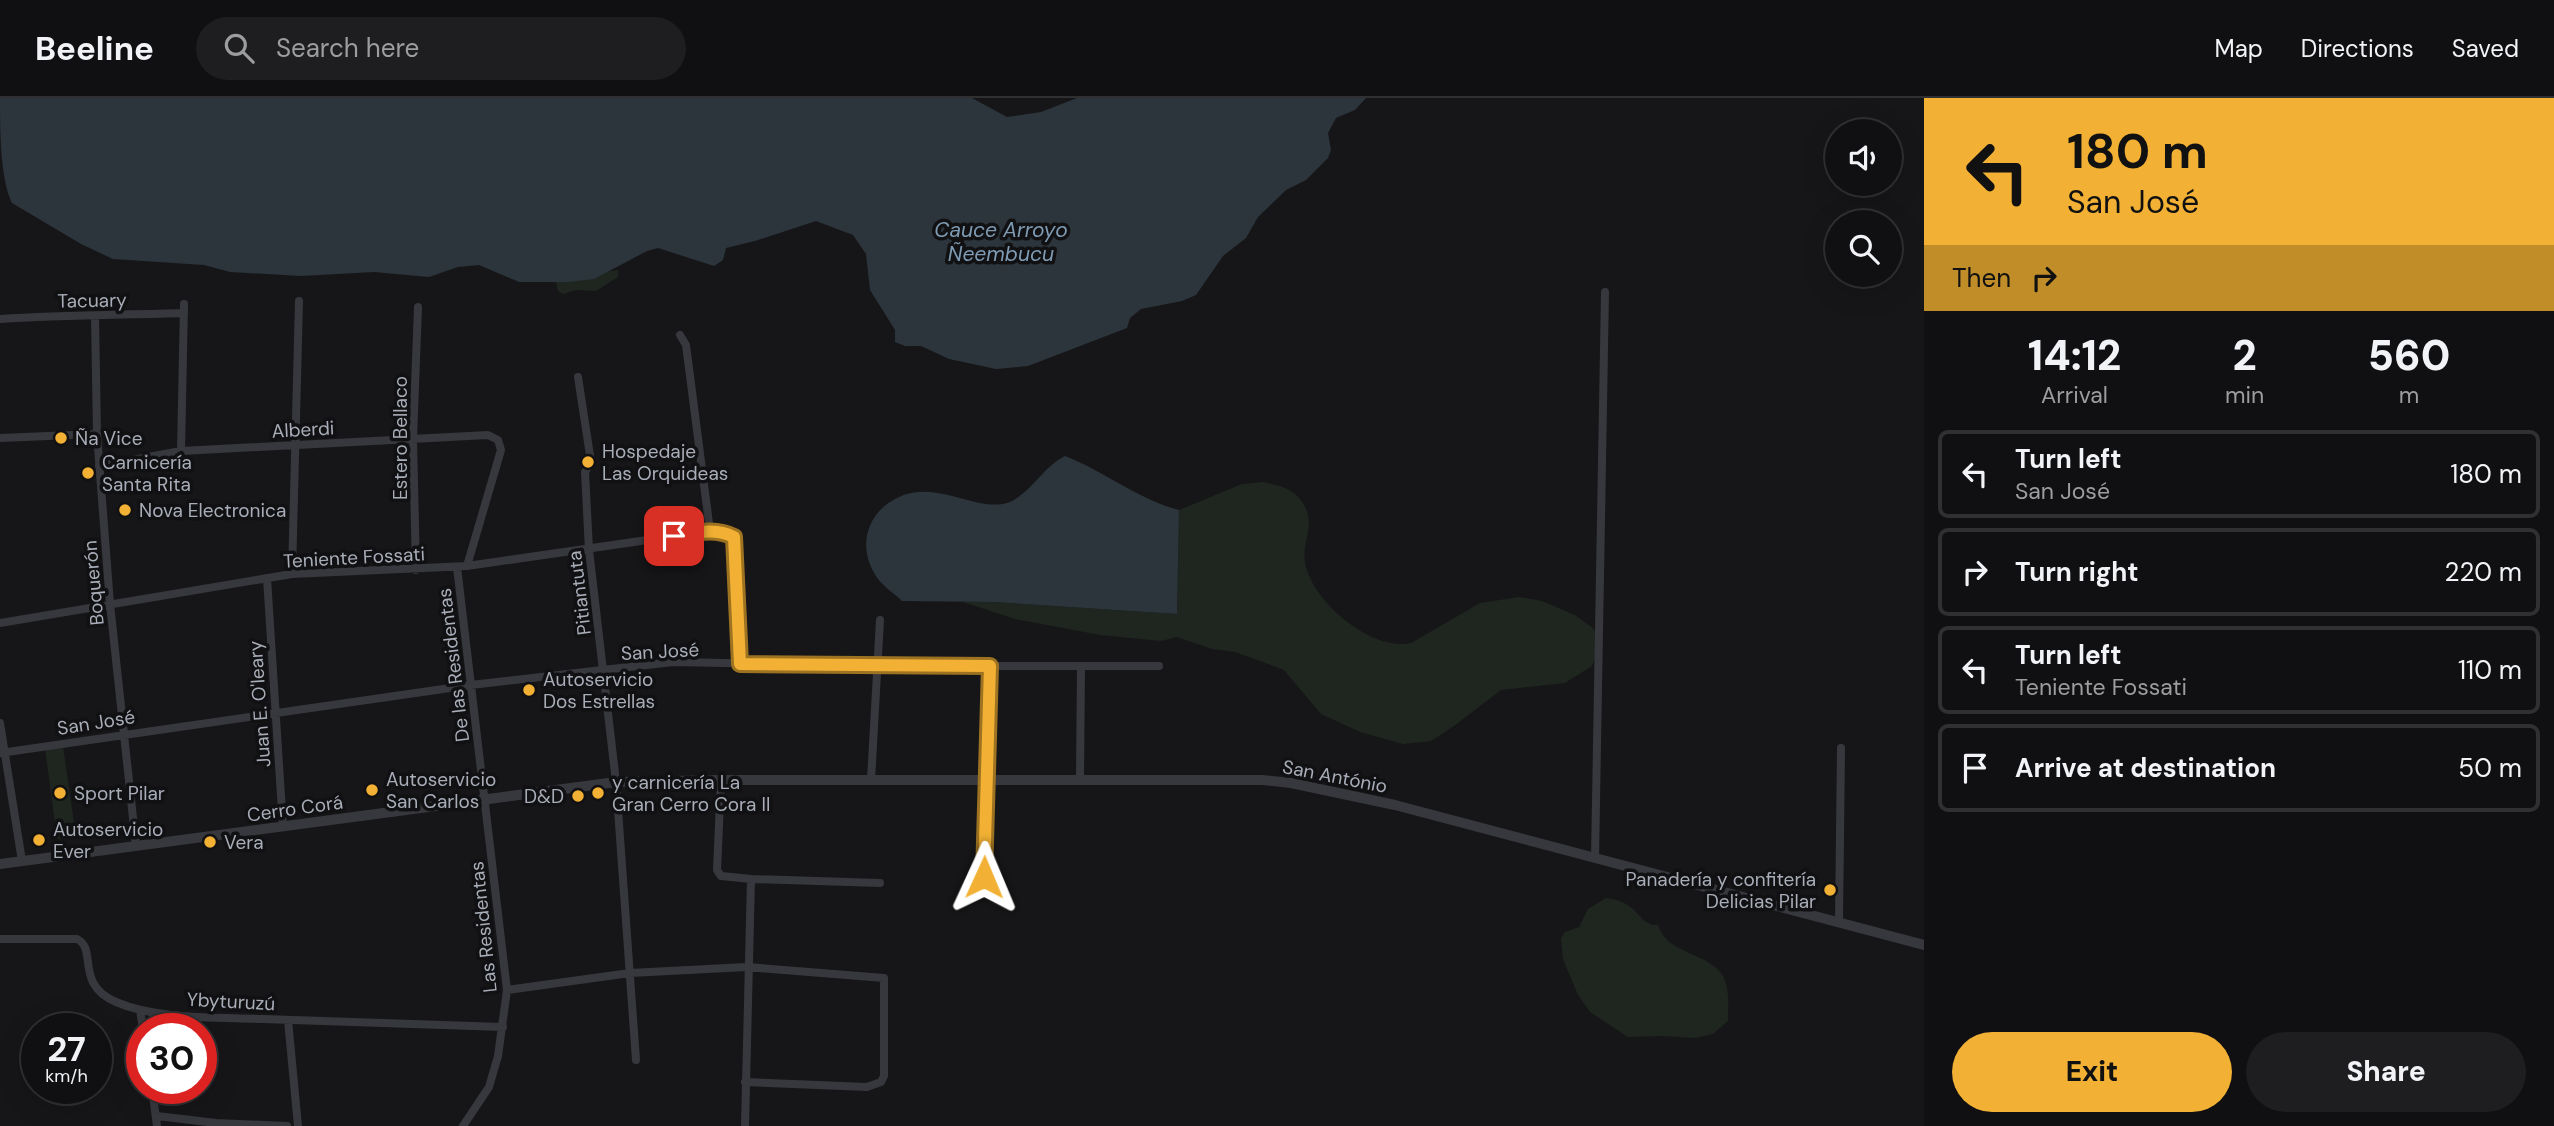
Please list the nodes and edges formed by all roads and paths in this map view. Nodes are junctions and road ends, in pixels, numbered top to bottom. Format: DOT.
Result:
graph roads {
  1 [pos="1605,292"];
  2 [pos="299,301"];
  3 [pos="418,307"];
  4 [pos="95,316"];
  5 [pos="0,319"];
  6 [pos="680,335"];
  7 [pos="578,376"];
  8 [pos="97,434"];
  9 [pos="0,438"];
  10 [pos="413,439"];
  11 [pos="296,445"];
  12 [pos="501,450"];
  13 [pos="181,451"];
  14 [pos="99,466"];
  15 [pos="710,531"];
  16 [pos="589,550"];
  17 [pos="467,566"];
  18 [pos="457,567"];
  19 [pos="416,570"];
  20 [pos="292,574"];
  21 [pos="267,578"];
  22 [pos="110,604"];
  23 [pos="880,620"];
  24 [pos="0,623"];
  25 [pos="740,664"];
  26 [pos="878,666"];
  27 [pos="990,666"];
  28 [pos="1081,666"];
  29 [pos="1159,666"];
  30 [pos="603,670"];
  31 [pos="471,685"];
  32 [pos="275,712"];
  33 [pos="0,723"];
  34 [pos="124,734"];
  35 [pos="1841,748"];
  36 [pos="3,753"];
  37 [pos="1080,779"];
  38 [pos="721,780"];
  39 [pos="871,780"];
  40 [pos="985,780"];
  41 [pos="616,782"];
  42 [pos="484,800"];
  43 [pos="283,827"];
  44 [pos="136,846"];
  45 [pos="1595,858"];
  46 [pos="22,861"];
  47 [pos="0,864"];
  48 [pos="984,877"];
  49 [pos="751,879"];
  50 [pos="880,883"];
  51 [pos="1839,922"];
  52 [pos="0,939"];
  53 [pos="1924,944"];
  54 [pos="747,967"];
  55 [pos="630,973"];
  56 [pos="507,990"];
  57 [pos="140,1010"];
  58 [pos="140,1013"];
  59 [pos="288,1020"];
  60 [pos="503,1027"];
  61 [pos="636,1060"];
  62 [pos="746,1082"];
  63 [pos="154,1104"];
  64 [pos="156,1116"];
  65 [pos="158,1126"];
  66 [pos="287,1126"];
  67 [pos="298,1126"];
  68 [pos="463,1126"];
  69 [pos="745,1126"];
  1 -- 45 [label="street"];
  2 -- 11 [label="street"];
  3 -- 10 [label="street, Estero Bellaco"];
  4 -- 5 [label="street, Tacuary"];
  4 -- 8 [label="street, Boquerón"];
  4 -- 13 [label="street, Tacuary"];
  6 -- 15 [label="street"];
  7 -- 16 [label="street, Pitiantuta"];
  8 -- 9 [label="street"];
  8 -- 14 [label="street, Boquerón"];
  10 -- 11 [label="street, Alberdi"];
  10 -- 12 [label="street, Alberdi"];
  10 -- 19 [label="street, Estero Bellaco"];
  11 -- 13 [label="street, Alberdi"];
  11 -- 20 [label="street"];
  12 -- 17 [label="street, De las Residentas"];
  13 -- 14 [label="street, Alberdi"];
  14 -- 22 [label="street, Boquerón"];
  15 -- 16 [label="street, Teniente Fossati"];
  15 -- 25 [label="street"];
  16 -- 17 [label="street, Teniente Fossati"];
  16 -- 30 [label="street, Pitiantuta"];
  17 -- 18 [label="street, Teniente Fossati"];
  18 -- 19 [label="street, Teniente Fossati"];
  18 -- 31 [label="street, De las Residentas"];
  19 -- 20 [label="street, Teniente Fossati"];
  20 -- 21 [label="street, Teniente Fossati"];
  21 -- 22 [label="street, Teniente Fossati"];
  21 -- 32 [label="street, Juan E. O'leary"];
  22 -- 24 [label="street, Teniente Fossati"];
  22 -- 34 [label="street, Boquerón"];
  23 -- 26 [label="street"];
  25 -- 26 [label="street, San José"];
  25 -- 30 [label="street, San José"];
  26 -- 27 [label="street, San José"];
  26 -- 39 [label="street"];
  27 -- 28 [label="street, San José"];
  27 -- 40 [label="street"];
  28 -- 29 [label="street, San José"];
  28 -- 37 [label="street"];
  30 -- 31 [label="street, San José"];
  30 -- 41 [label="street, Pitiantuta"];
  31 -- 32 [label="street, San José"];
  31 -- 42 [label="street, De las Residentas"];
  32 -- 34 [label="street, San José"];
  32 -- 43 [label="street, Juan E. O'leary"];
  33 -- 36 [label="street"];
  34 -- 36 [label="street, San José"];
  34 -- 44 [label="street, Boquerón"];
  35 -- 51 [label="street"];
  36 -- 46 [label="street"];
  37 -- 40 [label="street, San António"];
  37 -- 45 [label="street, San António"];
  38 -- 39 [label="street, San António"];
  38 -- 41 [label="street, Cerro Corá"];
  38 -- 49 [label="street"];
  39 -- 40 [label="street, San António"];
  40 -- 48 [label="street"];
  41 -- 42 [label="street, Cerro Corá"];
  41 -- 55 [label="street, Pitiantuta"];
  42 -- 43 [label="street, Cerro Corá"];
  42 -- 56 [label="street, Las Residentas"];
  43 -- 44 [label="street, Cerro Corá"];
  44 -- 46 [label="street, Cerro Corá"];
  45 -- 51 [label="street, San António"];
  46 -- 47 [label="street, Cerro Corá"];
  49 -- 50 [label="street"];
  49 -- 54 [label="street"];
  51 -- 53 [label="street, San António"];
  52 -- 57 [label="street, Ybyturuzú"];
  54 -- 55 [label="street"];
  54 -- 62 [label="street"];
  54 -- 62 [label="street"];
  55 -- 56 [label="street"];
  55 -- 61 [label="street, Pitiantuta"];
  56 -- 60 [label="street, Las Residentas"];
  57 -- 58 [label="street"];
  57 -- 59 [label="street, Ybyturuzú"];
  59 -- 60 [label="street, Ybyturuzú"];
  59 -- 67 [label="street"];
  60 -- 68 [label="street, Las Residentas"];
  62 -- 69 [label="street"];
  63 -- 64 [label="street"];
  64 -- 65 [label="street"];
  64 -- 66 [label="street"];
}
